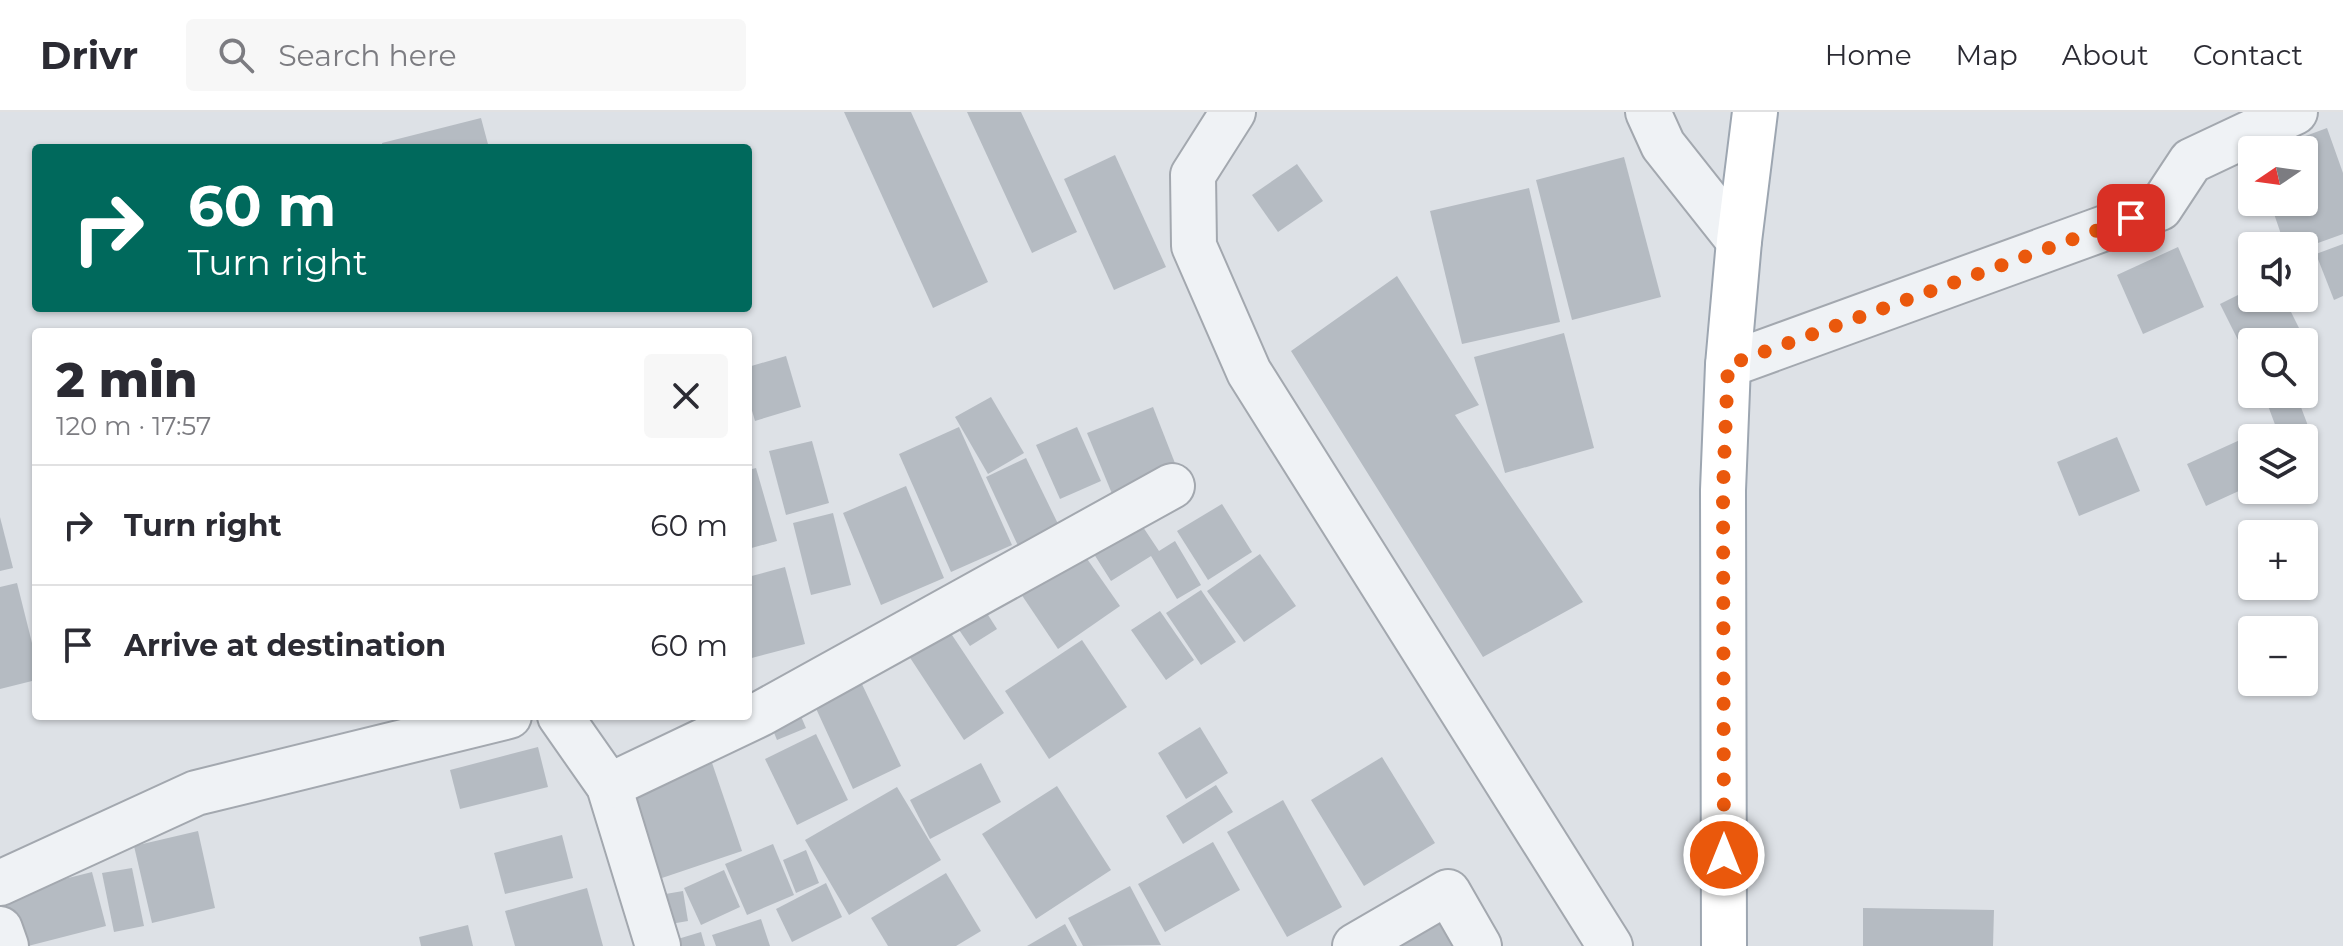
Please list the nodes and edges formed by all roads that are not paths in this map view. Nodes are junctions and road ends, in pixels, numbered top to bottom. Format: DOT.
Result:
graph roads {
  1 [pos="1233,112"];
  2 [pos="1648,112"];
  3 [pos="1755,112"];
  4 [pos="2295,112"];
  5 [pos="1739,241"];
  6 [pos="1728,365"];
  7 [pos="1172,486"];
  8 [pos="752,718"];
  9 [pos="493,720"];
  10 [pos="563,720"];
  11 [pos="747,720"];
  12 [pos="609,786"];
  13 [pos="0,883"];
  14 [pos="0,929"];
  15 [pos="6,946"];
  16 [pos="658,946"];
  17 [pos="1355,946"];
  18 [pos="1479,946"];
  19 [pos="1610,946"];
  20 [pos="1724,946"];
  1 -- 19 [label="street"];
  2 -- 5 [label="street"];
  3 -- 5 [label="main road"];
  4 -- 6 [label="street"];
  5 -- 6 [label="main road"];
  6 -- 20 [label="main road"];
  7 -- 8 [label="street"];
  9 -- 13 [label="street"];
  10 -- 12 [label="street"];
  11 -- 12 [label="street"];
  12 -- 16 [label="street"];
  14 -- 15 [label="street"];
  17 -- 18 [label="street"];
}
